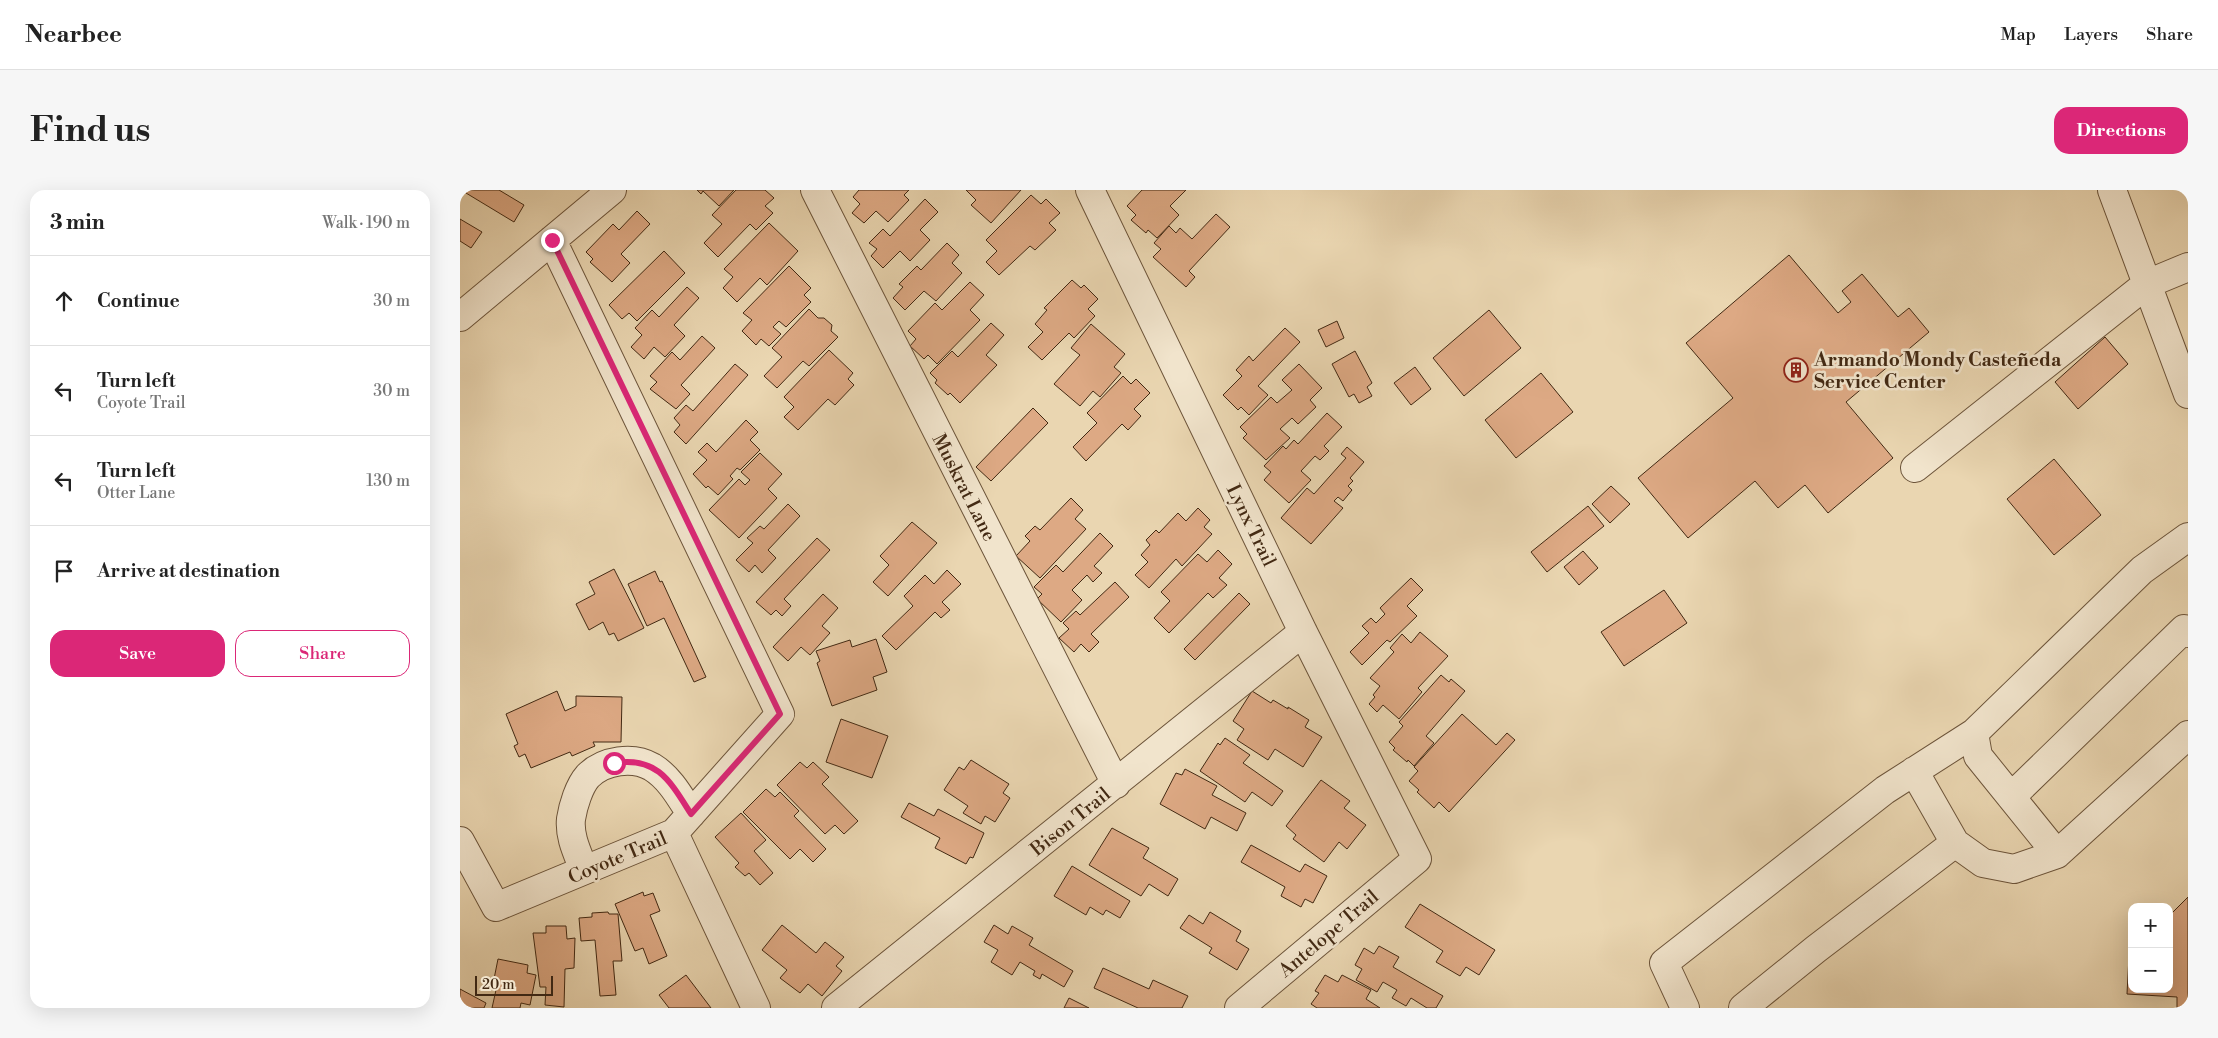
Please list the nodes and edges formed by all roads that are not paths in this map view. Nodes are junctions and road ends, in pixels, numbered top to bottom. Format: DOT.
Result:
graph roads {
  1 [pos="612,190"];
  2 [pos="814,190"];
  3 [pos="1090,190"];
  4 [pos="2112,190"];
  5 [pos="552,240"];
  6 [pos="2188,267"];
  7 [pos="2147,284"];
  8 [pos="460,317"];
  9 [pos="2188,394"];
  10 [pos="1915,468"];
  11 [pos="2188,537"];
  12 [pos="1303,632"];
  13 [pos="2188,633"];
  14 [pos="1974,733"];
  15 [pos="2188,735"];
  16 [pos="1914,771"];
  17 [pos="1116,784"];
  18 [pos="2011,797"];
  19 [pos="691,814"];
  20 [pos="674,834"];
  21 [pos="460,841"];
  22 [pos="1955,843"];
  23 [pos="2057,854"];
  24 [pos="1417,859"];
  25 [pos="584,870"];
  26 [pos="756,1008"];
  27 [pos="836,1008"];
  28 [pos="1240,1008"];
  29 [pos="1685,1008"];
  30 [pos="1743,1008"];
  1 -- 5 [label="street"];
  2 -- 17 [label="street, Muskrat Lane"];
  3 -- 12 [label="street, Lynx Trail"];
  4 -- 7 [label="street"];
  5 -- 8 [label="street"];
  5 -- 19 [label="street, Coyote Trail"];
  6 -- 7 [label="street"];
  7 -- 9 [label="street"];
  7 -- 10 [label="street"];
  11 -- 14 [label="street"];
  12 -- 17 [label="street, Bison Trail"];
  12 -- 24 [label="street, Lynx Trail"];
  13 -- 18 [label="street"];
  14 -- 16 [label="street"];
  14 -- 18 [label="street"];
  15 -- 23 [label="street"];
  16 -- 22 [label="street"];
  16 -- 29 [label="street"];
  17 -- 27 [label="street, Bison Trail"];
  18 -- 23 [label="street"];
  19 -- 20 [label="street, Coyote Trail"];
  19 -- 25 [label="street"];
  20 -- 25 [label="street, Coyote Trail"];
  20 -- 26 [label="street"];
  21 -- 25 [label="street, Coyote Trail"];
  22 -- 23 [label="street"];
  22 -- 30 [label="street"];
  24 -- 28 [label="street, Antelope Trail"];
}
